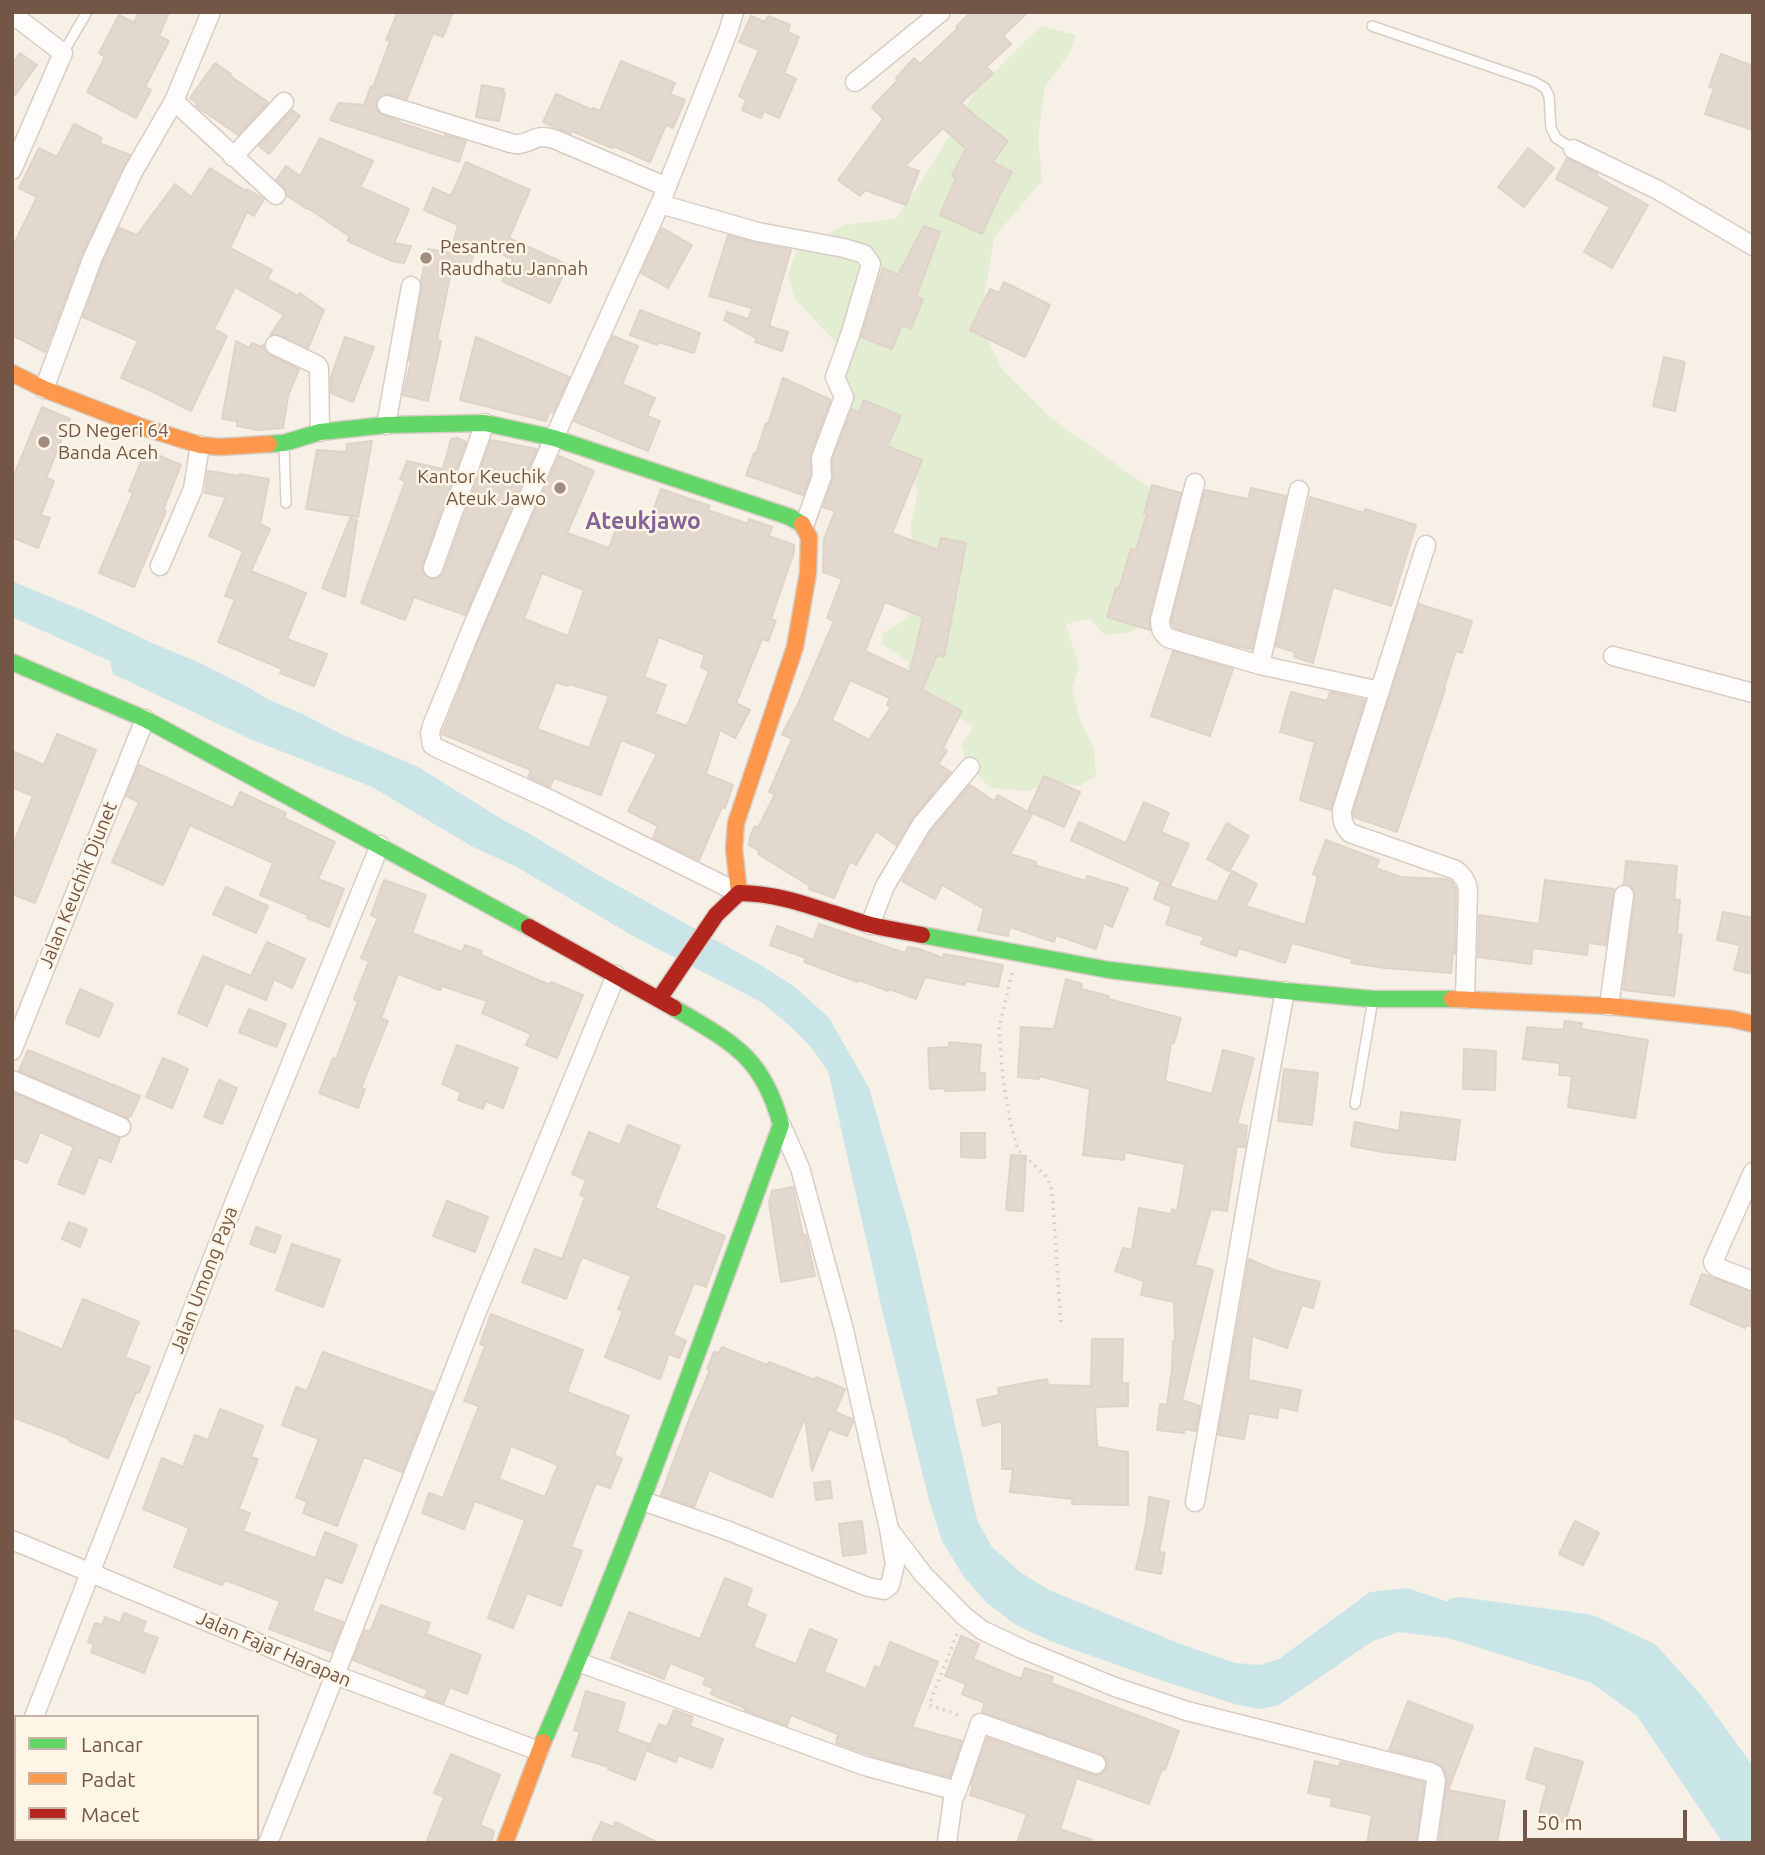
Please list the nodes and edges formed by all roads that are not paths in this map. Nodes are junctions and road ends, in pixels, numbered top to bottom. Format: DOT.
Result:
graph roads {
  1 [pos="87,12"];
  2 [pos="211,12"];
  3 [pos="734,12"];
  4 [pos="941,12"];
  5 [pos="12,14"];
  6 [pos="1372,26"];
  7 [pos="63,52"];
  8 [pos="855,82"];
  9 [pos="174,101"];
  10 [pos="284,102"];
  11 [pos="387,105"];
  12 [pos="1573,149"];
  13 [pos="233,157"];
  14 [pos="12,170"];
  15 [pos="667,187"];
  16 [pos="276,195"];
  17 [pos="660,204"];
  18 [pos="1753,246"];
  19 [pos="411,286"];
  20 [pos="275,345"];
  21 [pos="12,373"];
  22 [pos="44,389"];
  23 [pos="485,423"];
  24 [pos="386,425"];
  25 [pos="320,432"];
  26 [pos="554,438"];
  27 [pos="284,443"];
  28 [pos="200,445"];
  29 [pos="1195,483"];
  30 [pos="1299,490"];
  31 [pos="286,503"];
  32 [pos="804,526"];
  33 [pos="1426,545"];
  34 [pos="160,566"];
  35 [pos="433,568"];
  36 [pos="1612,656"];
  37 [pos="12,662"];
  38 [pos="1260,665"];
  39 [pos="1380,691"];
  40 [pos="1753,693"];
  41 [pos="145,719"];
  42 [pos="970,767"];
  43 [pos="380,845"];
  44 [pos="739,893"];
  45 [pos="1624,895"];
  46 [pos="870,925"];
  47 [pos="616,975"];
  48 [pos="1285,991"];
  49 [pos="659,999"];
  50 [pos="1373,999"];
  51 [pos="1465,999"];
  52 [pos="1609,1006"];
  53 [pos="1753,1024"];
  54 [pos="12,1051"];
  55 [pos="12,1080"];
  56 [pos="1355,1104"];
  57 [pos="781,1125"];
  58 [pos="121,1127"];
  59 [pos="1753,1172"];
  60 [pos="1753,1281"];
  61 [pos="643,1501"];
  62 [pos="1195,1502"];
  63 [pos="889,1529"];
  64 [pos="12,1540"];
  65 [pos="91,1572"];
  66 [pos="578,1662"];
  67 [pos="335,1675"];
  68 [pos="35,1715"];
  69 [pos="539,1751"];
  70 [pos="1096,1764"];
  71 [pos="957,1791"];
  72 [pos="268,1843"];
  73 [pos="505,1843"];
  74 [pos="947,1843"];
  75 [pos="1427,1843"];
  1 -- 7 [label="lane"];
  2 -- 9 [label="street"];
  3 -- 15 [label="street"];
  4 -- 8 [label="street"];
  5 -- 7 [label="street"];
  6 -- 12 [label="lane"];
  7 -- 14 [label="street"];
  9 -- 13 [label="street"];
  9 -- 22 [label="street"];
  10 -- 13 [label="street"];
  11 -- 15 [label="street"];
  12 -- 18 [label="street"];
  13 -- 16 [label="street"];
  15 -- 17 [label="street"];
  17 -- 26 [label="street"];
  17 -- 32 [label="street"];
  19 -- 24 [label="street"];
  20 -- 25 [label="street"];
  21 -- 22 [label="street"];
  22 -- 28 [label="street"];
  23 -- 24 [label="street"];
  23 -- 26 [label="street"];
  23 -- 35 [label="street"];
  24 -- 25 [label="street"];
  25 -- 27 [label="street"];
  26 -- 32 [label="street"];
  26 -- 44 [label="street"];
  27 -- 28 [label="street"];
  27 -- 31 [label="lane"];
  28 -- 34 [label="street"];
  29 -- 38 [label="street"];
  30 -- 38 [label="street"];
  32 -- 44 [label="street"];
  33 -- 39 [label="street"];
  36 -- 40 [label="street"];
  37 -- 41 [label="street"];
  38 -- 39 [label="street"];
  39 -- 51 [label="street"];
  41 -- 43 [label="street"];
  41 -- 54 [label="street, Jalan Keuchik Djunet"];
  42 -- 46 [label="street"];
  43 -- 47 [label="street"];
  43 -- 65 [label="street, Jalan Umong Paya"];
  44 -- 46 [label="street"];
  44 -- 49 [label="street"];
  45 -- 52 [label="street"];
  46 -- 48 [label="street"];
  47 -- 49 [label="street"];
  47 -- 67 [label="street"];
  48 -- 50 [label="street"];
  48 -- 62 [label="street"];
  49 -- 57 [label="street"];
  50 -- 51 [label="street"];
  50 -- 56 [label="lane"];
  51 -- 52 [label="street"];
  52 -- 53 [label="street"];
  55 -- 58 [label="street"];
  57 -- 61 [label="street"];
  57 -- 63 [label="street"];
  59 -- 60 [label="street"];
  61 -- 63 [label="street"];
  61 -- 66 [label="street"];
  63 -- 75 [label="street"];
  64 -- 65 [label="street, Jalan Fajar Harapan"];
  65 -- 67 [label="street, Jalan Fajar Harapan"];
  65 -- 68 [label="street, Jalan Umong Paya"];
  66 -- 69 [label="street"];
  66 -- 71 [label="street"];
  67 -- 69 [label="street, Jalan Fajar Harapan"];
  67 -- 72 [label="street"];
  69 -- 73 [label="street"];
  70 -- 71 [label="street"];
  71 -- 74 [label="street"];
}
